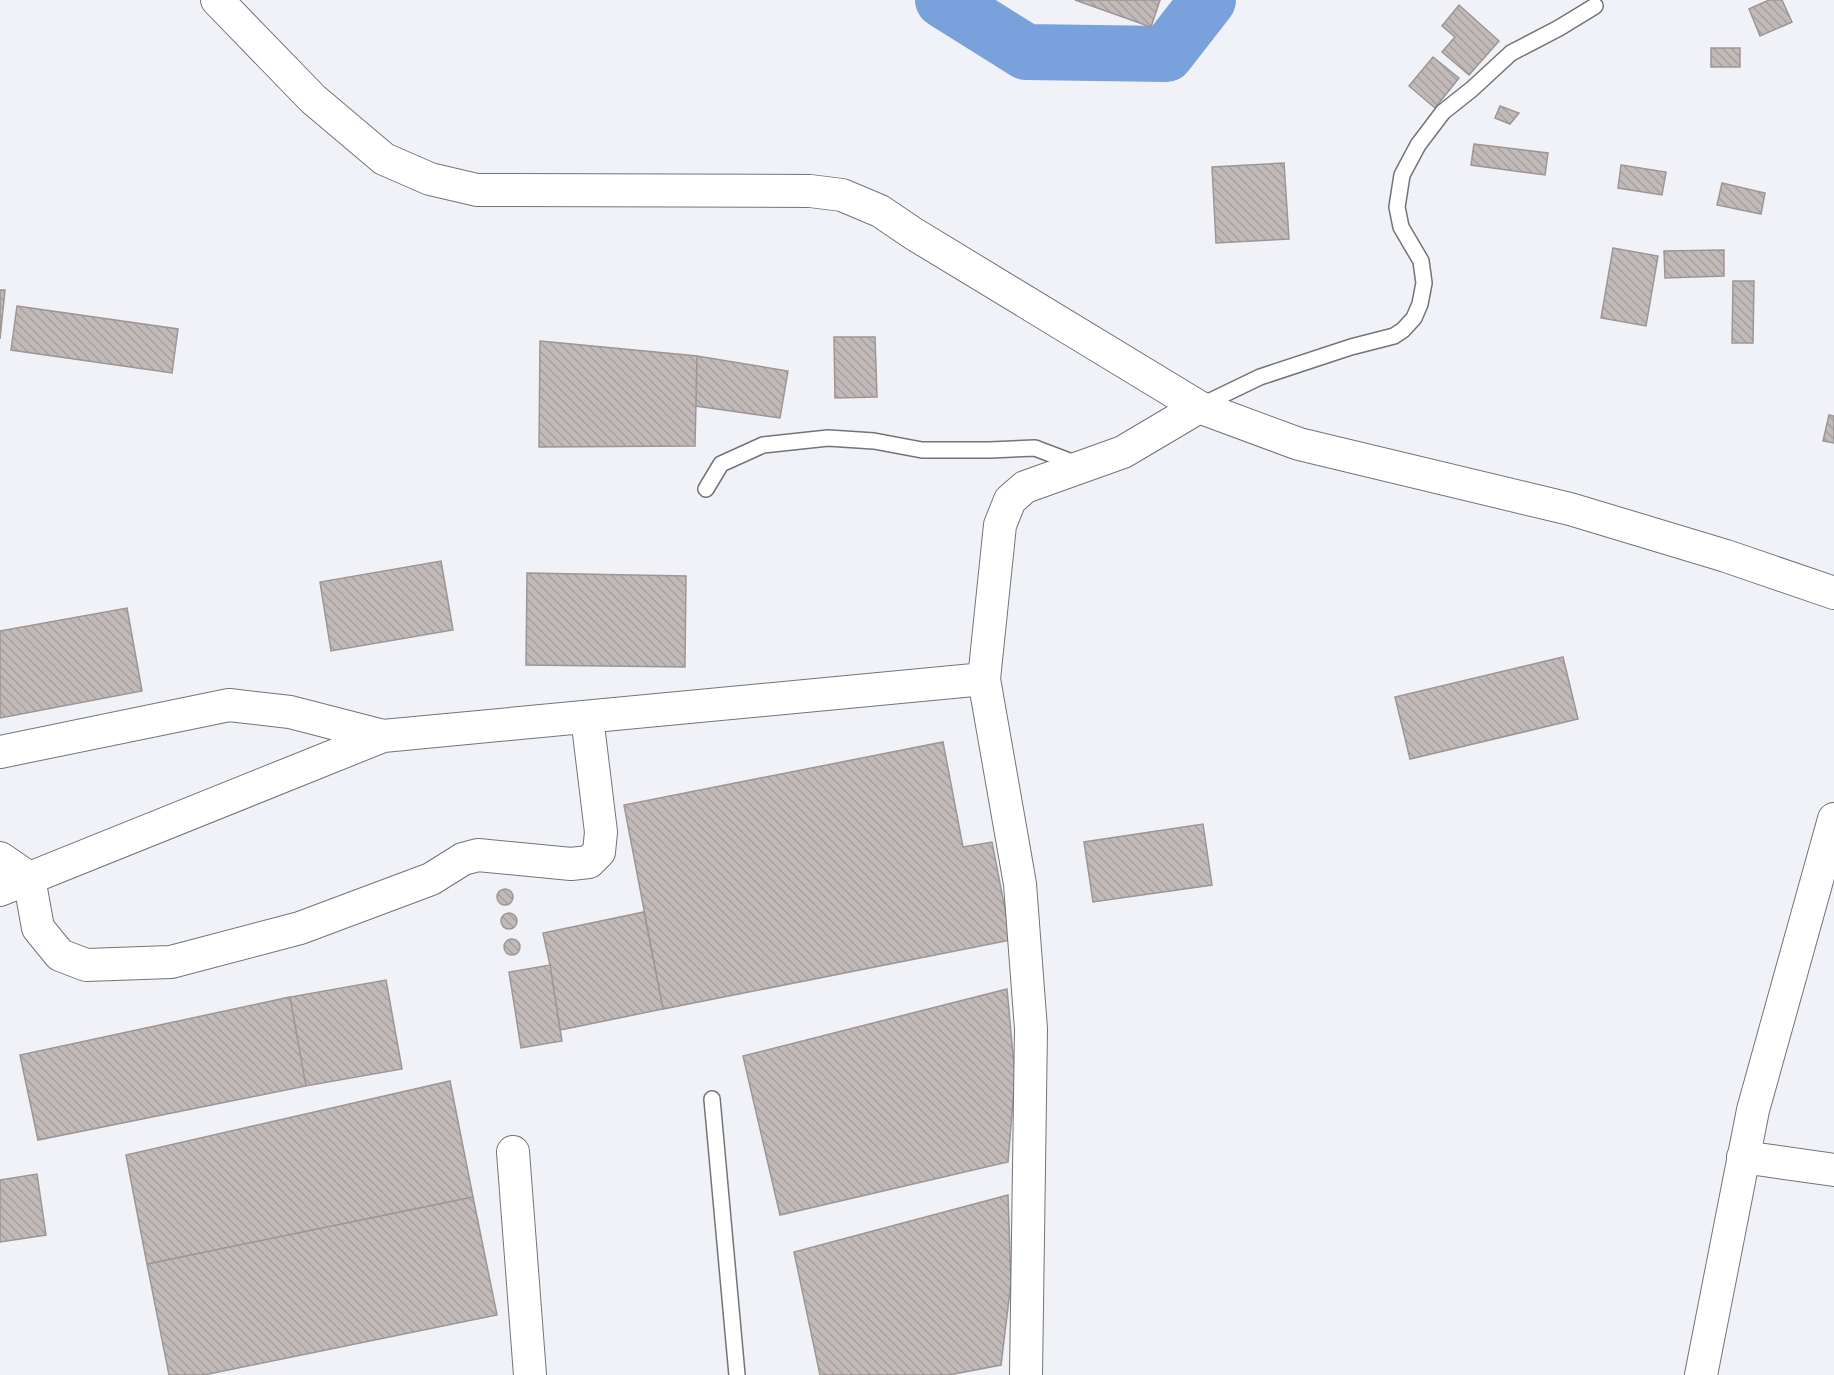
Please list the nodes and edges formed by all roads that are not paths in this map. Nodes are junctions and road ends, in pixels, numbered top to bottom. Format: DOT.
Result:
graph roads {
  1 [pos="217,0"];
  2 [pos="1595,6"];
  3 [pos="1199,407"];
  4 [pos="1083,466"];
  5 [pos="706,489"];
  6 [pos="1834,593"];
  7 [pos="984,679"];
  8 [pos="587,717"];
  9 [pos="383,735"];
  10 [pos="0,752"];
  11 [pos="1834,819"];
  12 [pos="0,858"];
  13 [pos="29,878"];
  14 [pos="0,890"];
  15 [pos="712,1099"];
  16 [pos="513,1152"];
  17 [pos="1743,1157"];
  18 [pos="1834,1170"];
  19 [pos="530,1375"];
  20 [pos="737,1375"];
  21 [pos="1026,1375"];
  22 [pos="1701,1375"];
  1 -- 3 [label="street"];
  2 -- 3 [label="lane"];
  3 -- 4 [label="street"];
  3 -- 6 [label="street"];
  4 -- 5 [label="lane"];
  4 -- 7 [label="street"];
  7 -- 8 [label="street"];
  7 -- 21 [label="street"];
  8 -- 9 [label="street"];
  8 -- 13 [label="street"];
  9 -- 10 [label="street"];
  9 -- 13 [label="street"];
  11 -- 17 [label="street"];
  12 -- 13 [label="street"];
  13 -- 14 [label="street"];
  15 -- 20 [label="lane"];
  16 -- 19 [label="street"];
  17 -- 18 [label="street"];
  17 -- 22 [label="street"];
}
